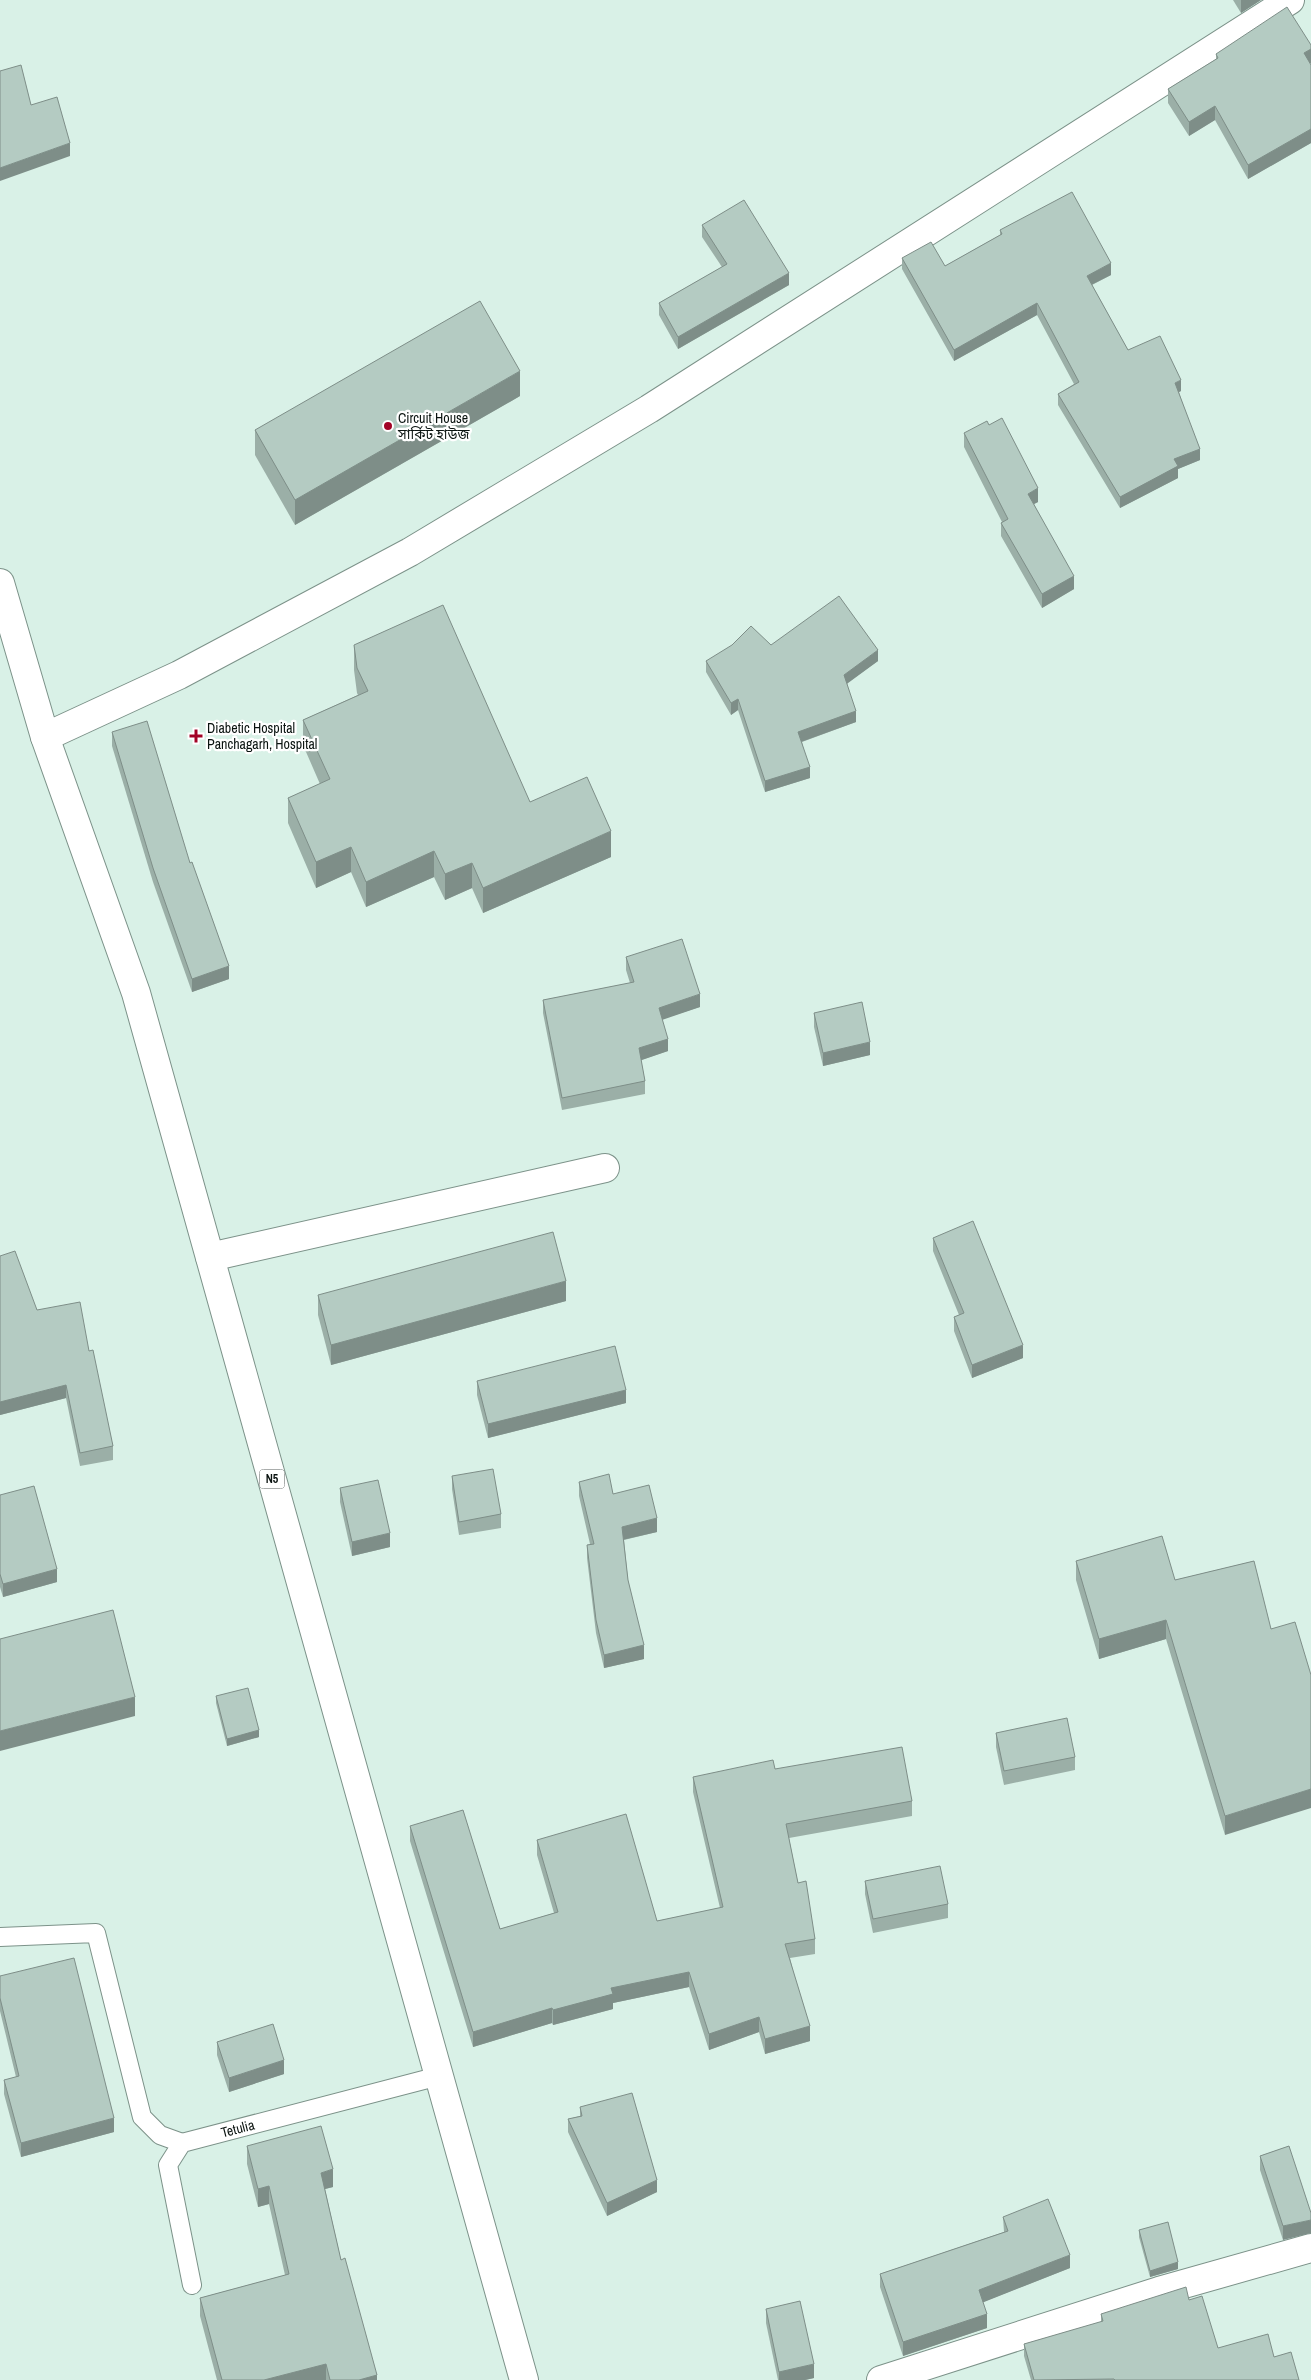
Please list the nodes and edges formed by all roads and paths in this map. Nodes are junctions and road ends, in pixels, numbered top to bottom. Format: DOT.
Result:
graph roads {
  1 [pos="1290,0"];
  2 [pos="0,583"];
  3 [pos="45,737"];
  4 [pos="605,1168"];
  5 [pos="210,1257"];
  6 [pos="0,1937"];
  7 [pos="439,2076"];
  8 [pos="182,2143"];
  9 [pos="1311,2248"];
  10 [pos="192,2285"];
  11 [pos="524,2380"];
  12 [pos="881,2380"];
  1 -- 3 [label="main road"];
  2 -- 3 [label="main road, N5"];
  3 -- 5 [label="main road, N5"];
  4 -- 5 [label="main road"];
  5 -- 7 [label="main road, N5"];
  6 -- 8 [label="lane"];
  7 -- 8 [label="lane, Tetulia"];
  7 -- 11 [label="main road, N5"];
  8 -- 10 [label="lane"];
  9 -- 12 [label="main road"];
}
